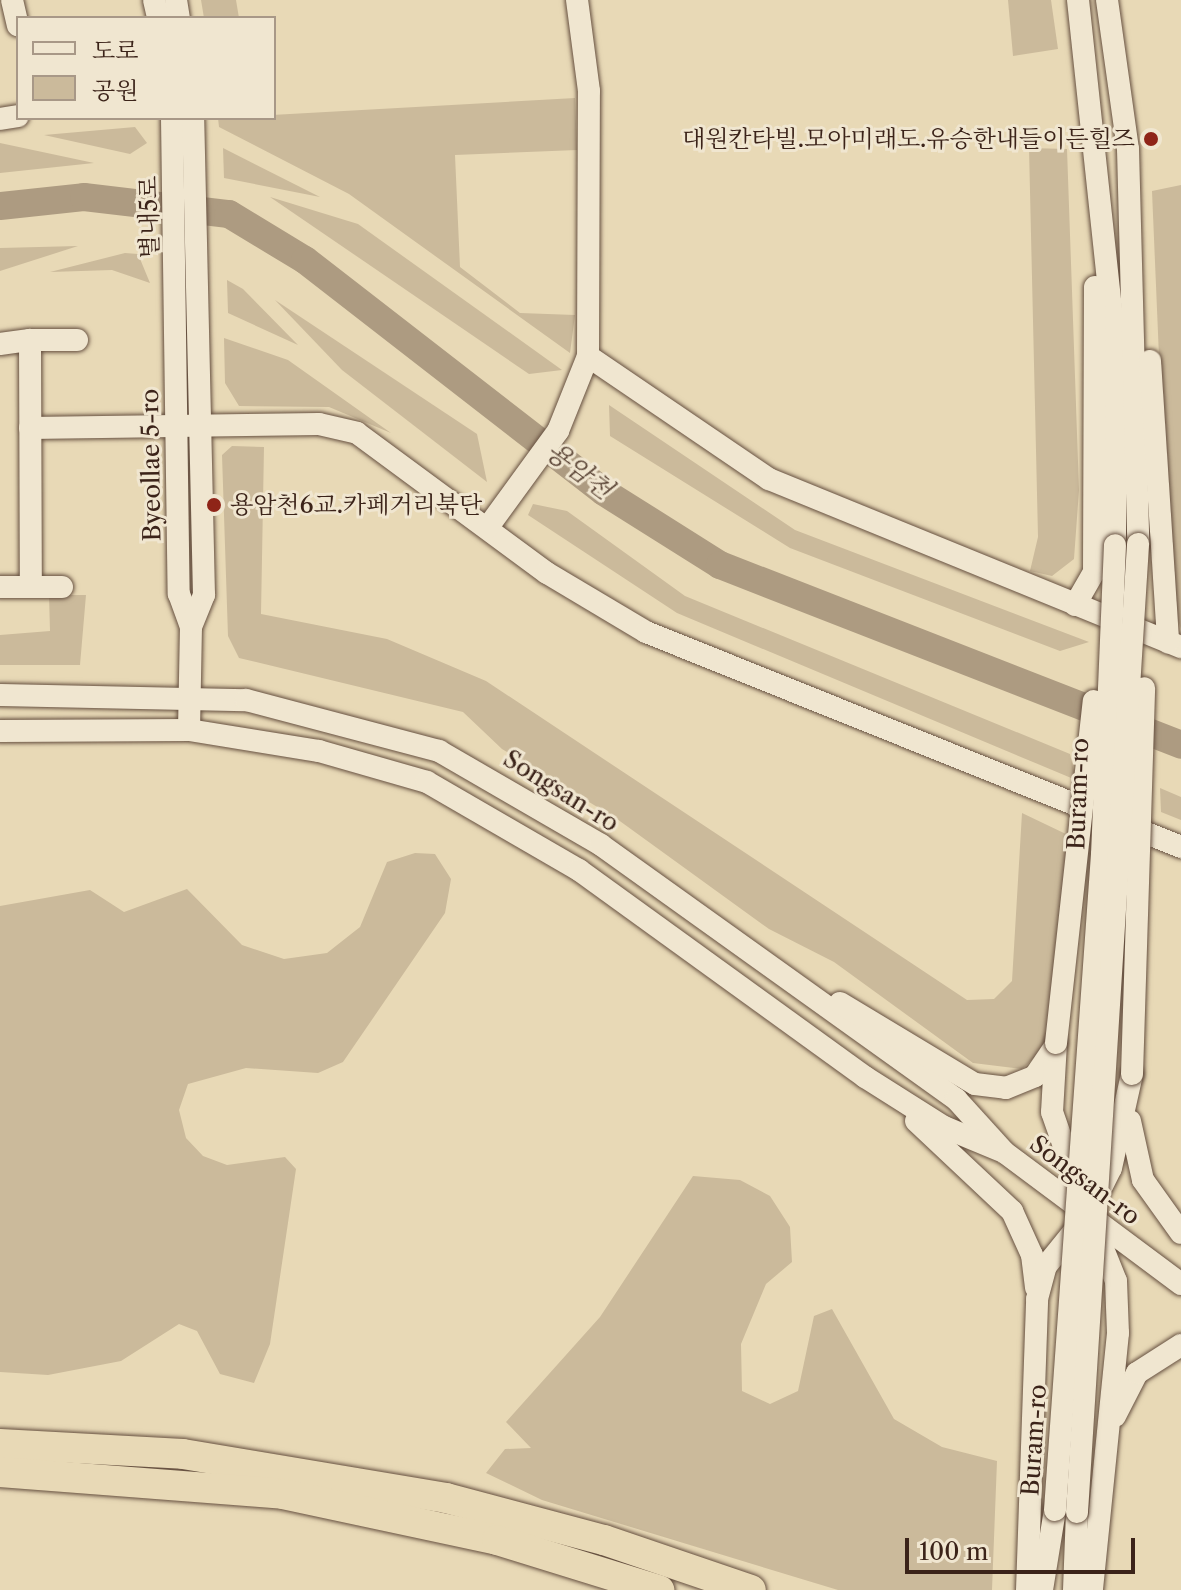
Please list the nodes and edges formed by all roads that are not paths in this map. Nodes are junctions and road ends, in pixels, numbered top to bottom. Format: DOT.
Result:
graph roads {
  1 [pos="577,0"];
  2 [pos="1078,0"];
  3 [pos="1107,0"];
  4 [pos="183,127"];
  5 [pos="1128,149"];
  6 [pos="1097,151"];
  7 [pos="176,300"];
  8 [pos="200,306"];
  9 [pos="30,340"];
  10 [pos="77,340"];
  11 [pos="0,344"];
  12 [pos="588,356"];
  13 [pos="167,426"];
  14 [pos="201,426"];
  15 [pos="30,428"];
  16 [pos="488,527"];
  17 [pos="1138,544"];
  18 [pos="1115,545"];
  19 [pos="0,587"];
  20 [pos="31,587"];
  21 [pos="62,587"];
  22 [pos="1075,605"];
  23 [pos="191,627"];
  24 [pos="1175,645"];
  25 [pos="189,694"];
  26 [pos="0,695"];
  27 [pos="189,730"];
  28 [pos="0,731"];
  29 [pos="1181,847"];
  30 [pos="762,961"];
  31 [pos="1056,1043"];
  32 [pos="877,1084"];
  33 [pos="1128,1105"];
  34 [pos="1004,1152"];
  35 [pos="1088,1214"];
  36 [pos="1181,1233"];
  37 [pos="1179,1281"];
  38 [pos="1037,1299"];
  39 [pos="1181,1345"];
  40 [pos="1107,1436"];
  41 [pos="2,1462"];
  42 [pos="1066,1511"];
  43 [pos="599,1553"];
  44 [pos="659,1590"];
  45 [pos="751,1590"];
  46 [pos="1027,1590"];
  47 [pos="1042,1590"];
  48 [pos="1074,1590"];
  49 [pos="1092,1590"];
  1 -- 12 [label="street"];
  2 -- 6 [label="street, Buram-ro"];
  3 -- 5 [label="street, Buram-ro"];
  4 -- 7 [label="street, 별내5로"];
  4 -- 8 [label="street, 별내5로"];
  5 -- 17 [label="street, Buram-ro"];
  5 -- 24 [label="street"];
  6 -- 18 [label="street, Buram-ro"];
  6 -- 22 [label="street"];
  7 -- 13 [label="street, Byeollae 5-ro"];
  8 -- 14 [label="street, Byeollae 5-ro"];
  9 -- 10 [label="street"];
  9 -- 11 [label="street"];
  9 -- 15 [label="street"];
  12 -- 16 [label="street"];
  12 -- 22 [label="street"];
  13 -- 14 [label="street"];
  13 -- 15 [label="street"];
  13 -- 23 [label="street, Byeollae 5-ro"];
  14 -- 16 [label="street"];
  14 -- 23 [label="street, Byeollae 5-ro"];
  15 -- 20 [label="street"];
  16 -- 29 [label="street"];
  17 -- 33 [label="street, bridge"];
  17 -- 42 [label="street, Buram-ro, bridge"];
  18 -- 31 [label="street, bridge"];
  18 -- 42 [label="street, Buram-ro, bridge"];
  19 -- 20 [label="street"];
  20 -- 21 [label="street"];
  22 -- 24 [label="street"];
  23 -- 25 [label="street, Byeollae 5-ro"];
  25 -- 26 [label="street, Songsan-ro"];
  25 -- 27 [label="street, Byeollae 5-ro"];
  25 -- 30 [label="street, Songsan-ro"];
  27 -- 28 [label="street, Songsan-ro"];
  27 -- 32 [label="street, Songsan-ro"];
  30 -- 31 [label="street"];
  30 -- 34 [label="street, Songsan-ro"];
  31 -- 35 [label="street"];
  32 -- 34 [label="street, Songsan-ro"];
  32 -- 38 [label="street"];
  33 -- 35 [label="street"];
  33 -- 36 [label="street"];
  34 -- 35 [label="street, Songsan-ro"];
  35 -- 37 [label="street, Songsan-ro"];
  35 -- 38 [label="street"];
  35 -- 40 [label="street"];
  38 -- 46 [label="street"];
  39 -- 40 [label="street"];
  40 -- 49 [label="street"];
  41 -- 43 [label="highway"];
  41 -- 43 [label="highway"];
  42 -- 47 [label="street, Buram-ro"];
  42 -- 48 [label="street, Buram-ro"];
  43 -- 44 [label="highway"];
  43 -- 45 [label="highway"];
}
